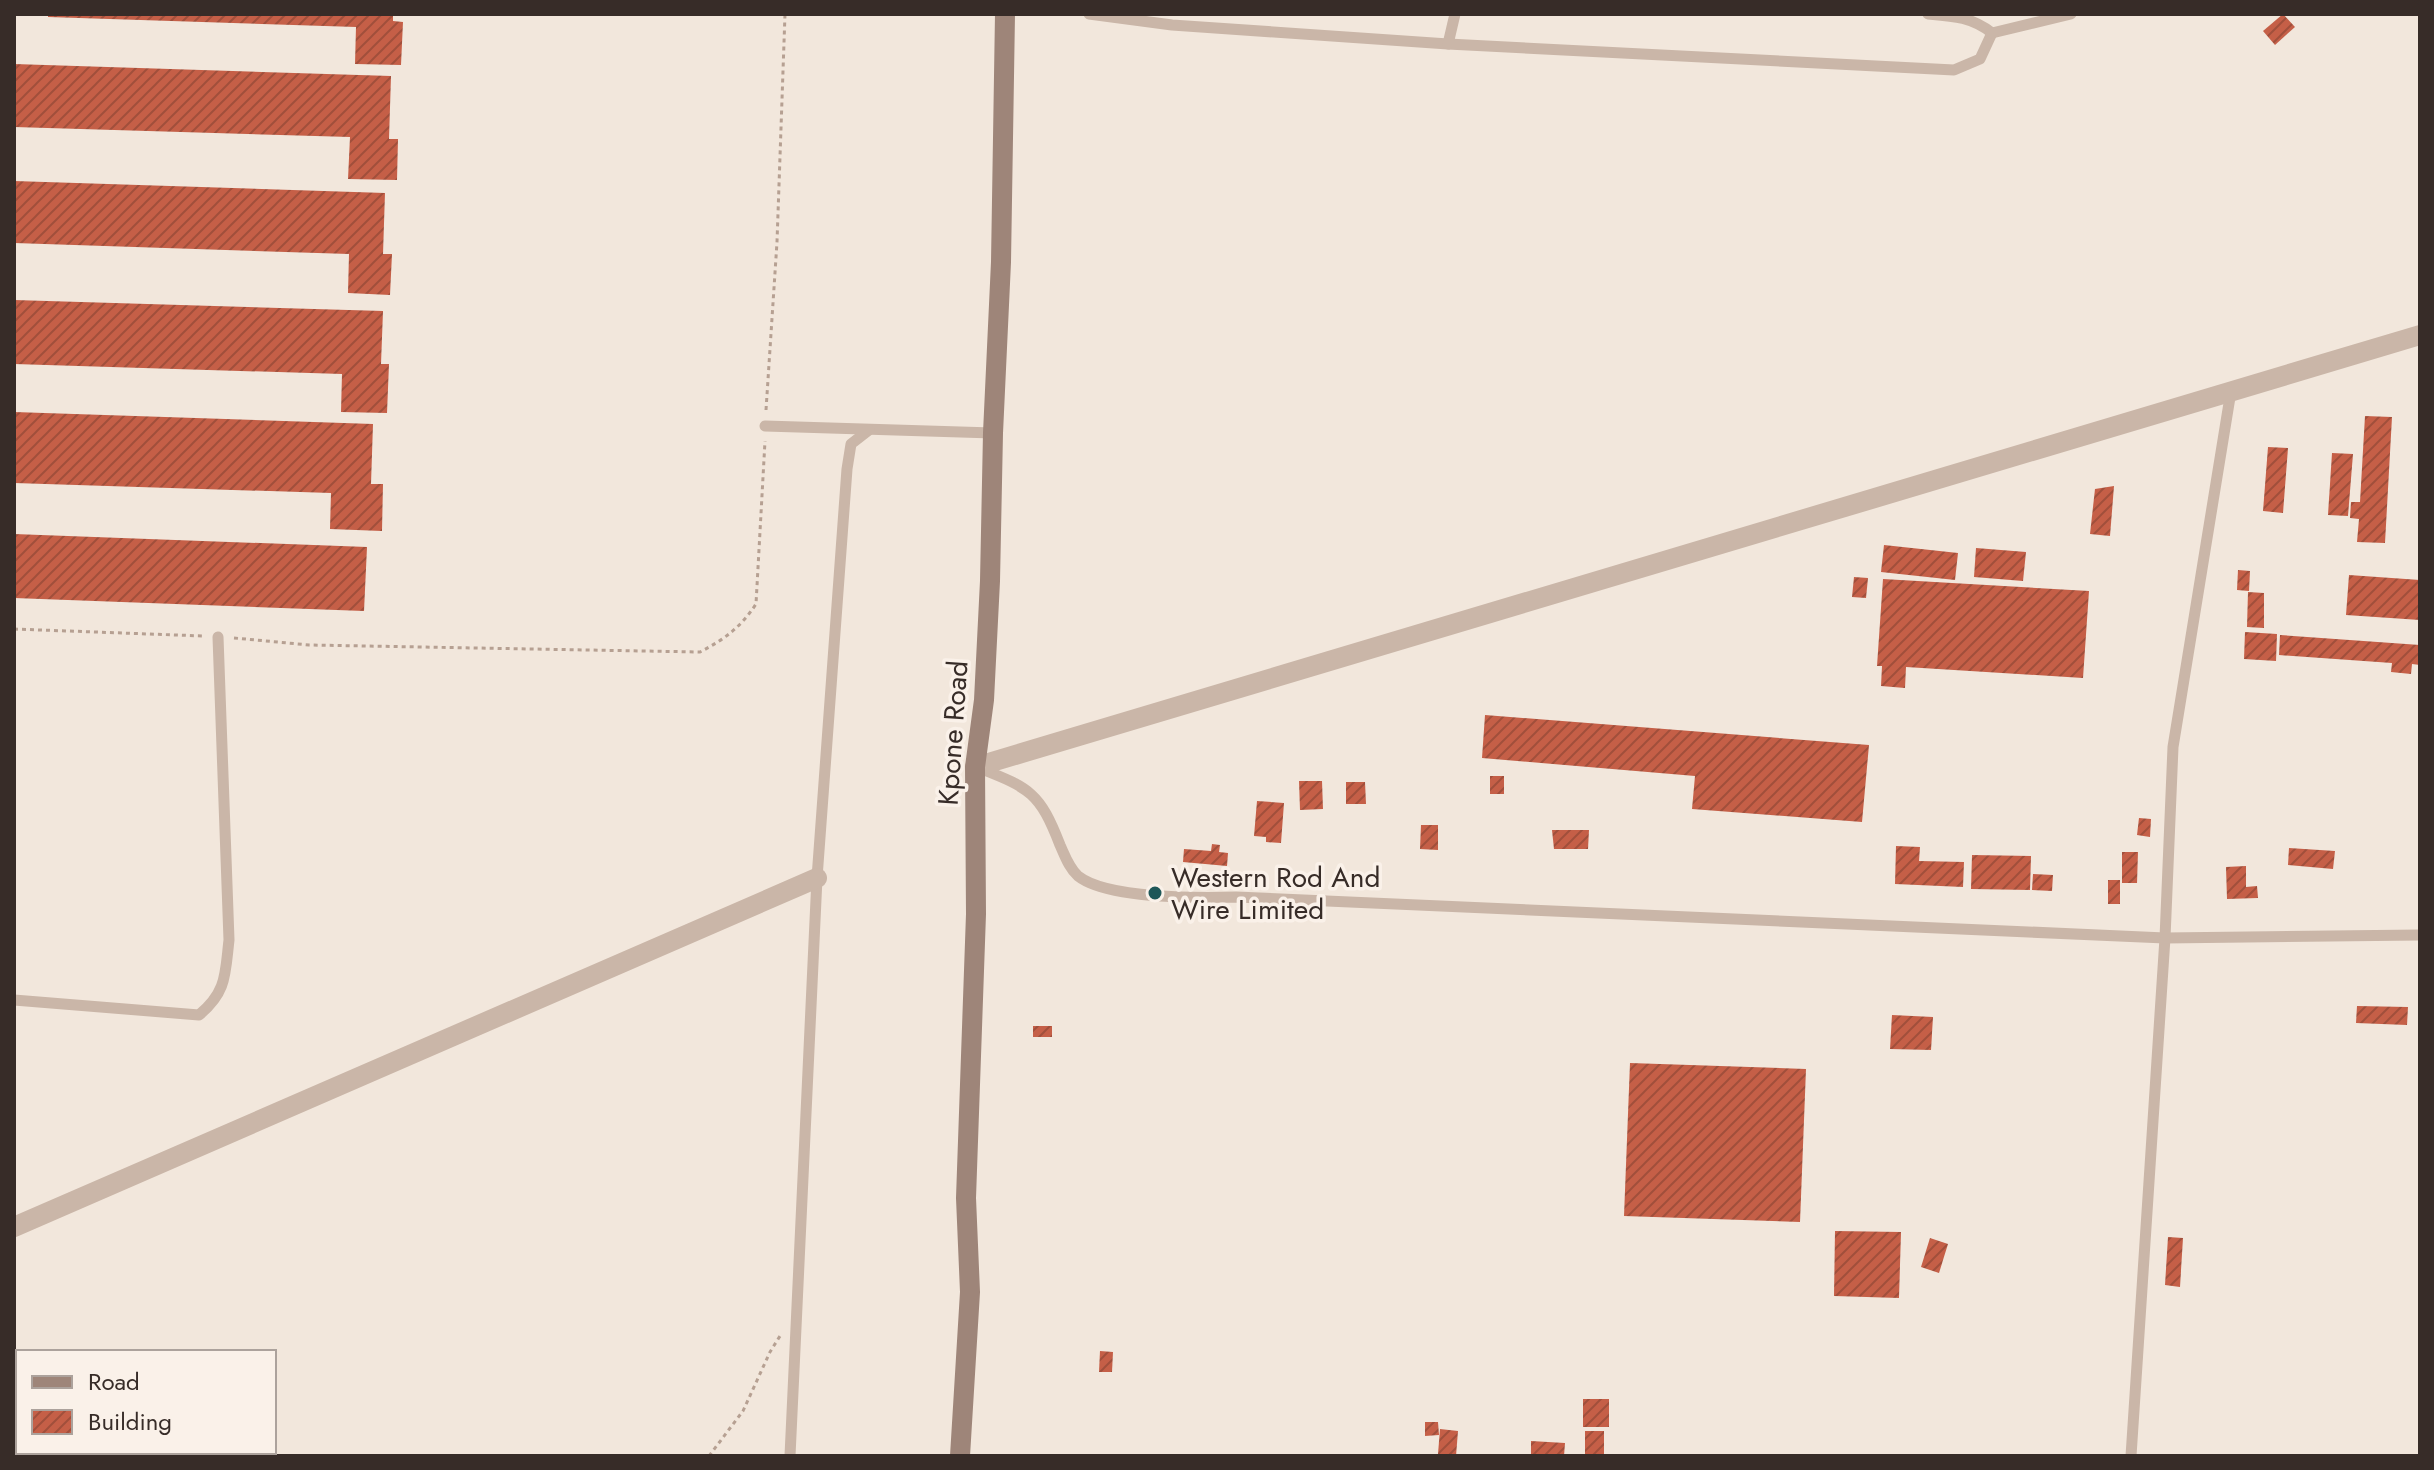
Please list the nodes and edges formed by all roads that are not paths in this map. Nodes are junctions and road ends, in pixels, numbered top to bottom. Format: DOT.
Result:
graph roads {
  1 [pos="1005,14"];
  2 [pos="1089,14"];
  3 [pos="1455,14"];
  4 [pos="1928,14"];
  5 [pos="2071,14"];
  6 [pos="1992,33"];
  7 [pos="1448,44"];
  8 [pos="2420,335"];
  9 [pos="2231,391"];
  10 [pos="765,426"];
  11 [pos="869,430"];
  12 [pos="993,433"];
  13 [pos="218,637"];
  14 [pos="975,767"];
  15 [pos="817,878"];
  16 [pos="2420,935"];
  17 [pos="2165,938"];
  18 [pos="14,1000"];
  19 [pos="14,1227"];
  20 [pos="790,1456"];
  21 [pos="960,1456"];
  22 [pos="2131,1456"];
  1 -- 12 [label="main road, Kpone Road"];
  2 -- 7 [label="lane"];
  3 -- 7 [label="lane"];
  4 -- 6 [label="lane"];
  5 -- 6 [label="lane"];
  6 -- 7 [label="lane"];
  8 -- 9 [label="street"];
  9 -- 14 [label="street"];
  9 -- 17 [label="lane"];
  10 -- 11 [label="lane"];
  11 -- 12 [label="lane"];
  11 -- 15 [label="lane"];
  12 -- 14 [label="main road, Kpone Road"];
  13 -- 18 [label="lane"];
  14 -- 17 [label="lane"];
  14 -- 21 [label="main road, Kpone Road"];
  15 -- 19 [label="street"];
  15 -- 20 [label="lane"];
  16 -- 17 [label="lane"];
  17 -- 22 [label="lane"];
}
